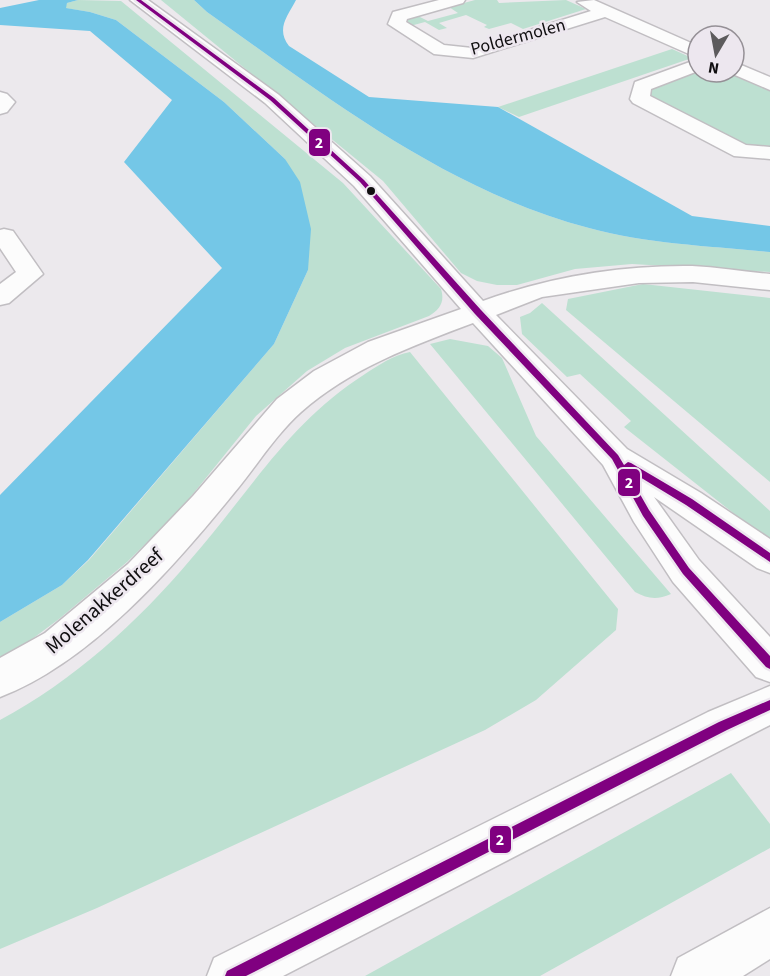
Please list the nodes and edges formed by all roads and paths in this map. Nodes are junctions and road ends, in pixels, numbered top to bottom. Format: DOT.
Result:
graph roads {
  1 [pos="138,0"];
  2 [pos="457,0"];
  3 [pos="580,0"];
  4 [pos="605,12"];
  5 [pos="686,47"];
  6 [pos="686,70"];
  7 [pos="746,73"];
  8 [pos="770,84"];
  9 [pos="0,98"];
  10 [pos="0,108"];
  11 [pos="770,153"];
  12 [pos="0,237"];
  13 [pos="770,282"];
  14 [pos="0,297"];
  15 [pos="478,312"];
  16 [pos="615,457"];
  17 [pos="770,558"];
  18 [pos="770,664"];
  19 [pos="0,679"];
  20 [pos="770,705"];
  21 [pos="770,932"];
  22 [pos="232,976"];
  23 [pos="696,976"];
  1 -- 15 [label="street"];
  2 -- 4 [label="street, Poldermolen"];
  3 -- 4 [label="street, Poldermolen"];
  4 -- 5 [label="street, Poldermolen"];
  6 -- 11 [label="street"];
  7 -- 8 [label="street"];
  9 -- 10 [label="street"];
  12 -- 14 [label="street"];
  13 -- 15 [label="street, Molenakkerdreef"];
  15 -- 16 [label="street"];
  15 -- 19 [label="street, Molenakkerdreef"];
  16 -- 17 [label="street"];
  16 -- 18 [label="street"];
  20 -- 22 [label="street"];
  21 -- 23 [label="street"];
}
